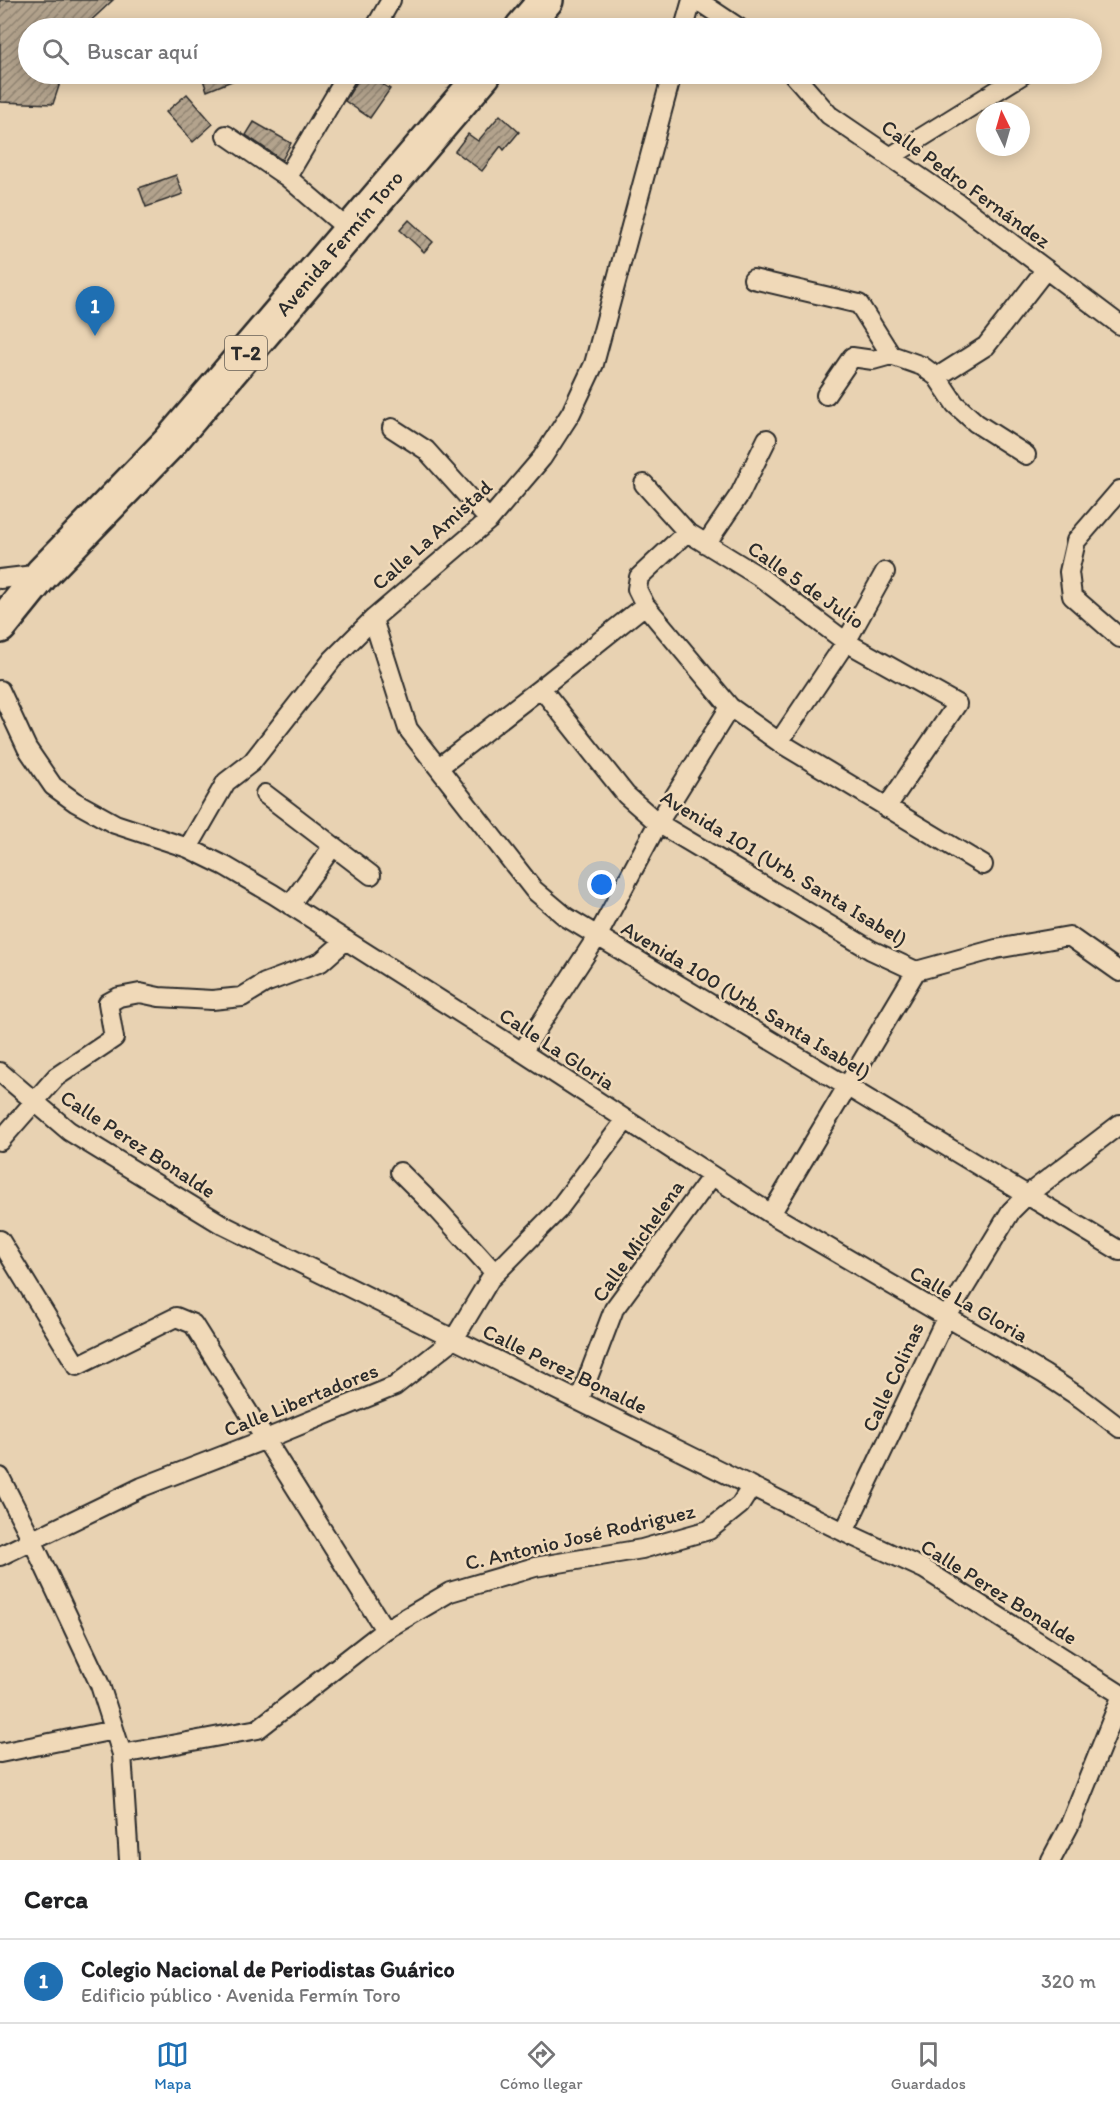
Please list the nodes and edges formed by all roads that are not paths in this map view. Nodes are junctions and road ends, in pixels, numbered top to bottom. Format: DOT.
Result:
graph roads {
  1 [pos="391,0"];
  2 [pos="546,0"];
  3 [pos="692,0"];
  4 [pos="697,0"];
  5 [pos="381,18"];
  6 [pos="531,18"];
  7 [pos="687,18"];
  8 [pos="724,18"];
  9 [pos="342,84"];
  10 [pos="475,84"];
  11 [pos="669,84"];
  12 [pos="802,84"];
  13 [pos="1008,84"];
  14 [pos="226,135"];
  15 [pos="890,157"];
  16 [pos="287,177"];
  17 [pos="350,231"];
  18 [pos="1046,269"];
  19 [pos="753,279"];
  20 [pos="1120,325"];
  21 [pos="891,355"];
  22 [pos="937,376"];
  23 [pos="826,394"];
  24 [pos="392,428"];
  25 [pos="767,439"];
  26 [pos="1026,455"];
  27 [pos="644,484"];
  28 [pos="1120,490"];
  29 [pos="489,520"];
  30 [pos="687,532"];
  31 [pos="706,544"];
  32 [pos="885,572"];
  33 [pos="42,574"];
  34 [pos="0,579"];
  35 [pos="645,605"];
  36 [pos="372,619"];
  37 [pos="0,626"];
  38 [pos="1120,638"];
  39 [pos="846,642"];
  40 [pos="541,688"];
  41 [pos="0,690"];
  42 [pos="730,707"];
  43 [pos="779,742"];
  44 [pos="439,767"];
  45 [pos="265,794"];
  46 [pos="886,807"];
  47 [pos="658,823"];
  48 [pos="333,846"];
  49 [pos="188,848"];
  50 [pos="983,865"];
  51 [pos="371,874"];
  52 [pos="290,905"];
  53 [pos="597,937"];
  54 [pos="345,940"];
  55 [pos="916,971"];
  56 [pos="1120,972"];
  57 [pos="522,1052"];
  58 [pos="0,1072"];
  59 [pos="846,1086"];
  60 [pos="35,1103"];
  61 [pos="625,1120"];
  62 [pos="1120,1124"];
  63 [pos="0,1142"];
  64 [pos="400,1172"];
  65 [pos="712,1176"];
  66 [pos="1027,1195"];
  67 [pos="771,1214"];
  68 [pos="0,1240"];
  69 [pos="1120,1251"];
  70 [pos="495,1274"];
  71 [pos="946,1318"];
  72 [pos="454,1339"];
  73 [pos="579,1401"];
  74 [pos="1117,1418"];
  75 [pos="266,1439"];
  76 [pos="0,1477"];
  77 [pos="752,1486"];
  78 [pos="844,1532"];
  79 [pos="32,1540"];
  80 [pos="0,1556"];
  81 [pos="385,1630"];
  82 [pos="1120,1694"];
  83 [pos="1120,1700"];
  84 [pos="114,1730"];
  85 [pos="0,1753"];
  86 [pos="122,1754"];
  87 [pos="129,1860"];
  88 [pos="1051,1860"];
  1 -- 5 [label="street"];
  2 -- 6 [label="highway"];
  3 -- 7 [label="street"];
  4 -- 8 [label="street"];
  9 -- 16 [label="street"];
  10 -- 17 [label="highway, Avenida Fermín Toro / T-2"];
  11 -- 29 [label="street, Calle La Amistad"];
  12 -- 15 [label="street, Calle Pedro Fernández"];
  13 -- 15 [label="street"];
  14 -- 16 [label="street"];
  15 -- 18 [label="street, Calle Pedro Fernández"];
  16 -- 17 [label="street"];
  17 -- 33 [label="highway, Avenida Fermín Toro / T-2"];
  18 -- 20 [label="street, Calle Pedro Fernández"];
  18 -- 22 [label="street"];
  19 -- 21 [label="street"];
  21 -- 22 [label="street"];
  21 -- 23 [label="street"];
  22 -- 26 [label="street"];
  24 -- 29 [label="street"];
  25 -- 31 [label="street"];
  27 -- 30 [label="street, Calle 5 de Julio"];
  28 -- 38 [label="street"];
  29 -- 36 [label="street, Calle La Amistad"];
  30 -- 31 [label="street, Calle 5 de Julio"];
  30 -- 35 [label="street"];
  31 -- 39 [label="street, Calle 5 de Julio"];
  32 -- 39 [label="street"];
  33 -- 34 [label="street"];
  33 -- 37 [label="highway, Avenida Fermín Toro / T-2"];
  35 -- 40 [label="street"];
  35 -- 42 [label="street"];
  36 -- 44 [label="street, Avenida 100 (Urb. Santa Isabel)"];
  36 -- 49 [label="street, Calle La Amistad"];
  39 -- 43 [label="street"];
  39 -- 46 [label="street, Calle 5 de Julio"];
  40 -- 44 [label="street"];
  40 -- 47 [label="street, Avenida 101 (Urb. Santa Isabel)"];
  41 -- 49 [label="street, Calle La Gloria"];
  42 -- 43 [label="street"];
  42 -- 47 [label="street"];
  43 -- 46 [label="street"];
  44 -- 53 [label="street, Avenida 100 (Urb. Santa Isabel)"];
  45 -- 48 [label="street"];
  46 -- 50 [label="street"];
  47 -- 53 [label="street"];
  47 -- 55 [label="street, Avenida 101 (Urb. Santa Isabel)"];
  48 -- 51 [label="street"];
  48 -- 52 [label="street"];
  49 -- 52 [label="street, Calle La Gloria"];
  52 -- 54 [label="street, Calle La Gloria"];
  53 -- 57 [label="street"];
  53 -- 59 [label="street, Avenida 100 (Urb. Santa Isabel)"];
  54 -- 57 [label="street, Calle La Gloria"];
  54 -- 60 [label="street"];
  55 -- 56 [label="street"];
  55 -- 59 [label="street"];
  57 -- 61 [label="street, Calle La Gloria"];
  58 -- 60 [label="street, Calle Perez Bonalde"];
  59 -- 66 [label="street, Avenida 100 (Urb. Santa Isabel)"];
  59 -- 67 [label="street"];
  60 -- 63 [label="street"];
  60 -- 72 [label="street, Calle Perez Bonalde"];
  61 -- 65 [label="street, Calle La Gloria"];
  61 -- 70 [label="street, Calle Libertadores"];
  62 -- 66 [label="street, Calle Colinas"];
  64 -- 70 [label="street"];
  65 -- 67 [label="street, Calle La Gloria"];
  65 -- 73 [label="street, Calle Michelena"];
  66 -- 69 [label="street, Avenida 100 (Urb. Santa Isabel)"];
  66 -- 71 [label="street, Calle Colinas"];
  67 -- 71 [label="street, Calle La Gloria"];
  68 -- 75 [label="street"];
  70 -- 72 [label="street, Calle Libertadores"];
  71 -- 74 [label="street, Calle La Gloria"];
  71 -- 78 [label="street, Calle Colinas"];
  72 -- 73 [label="street, Calle Perez Bonalde"];
  72 -- 75 [label="street, Calle Libertadores"];
  73 -- 77 [label="street, Calle Perez Bonalde"];
  75 -- 79 [label="street, Calle Libertadores"];
  75 -- 81 [label="street"];
  76 -- 79 [label="street"];
  77 -- 78 [label="street, Calle Perez Bonalde"];
  77 -- 81 [label="street, C. Antonio José Rodriguez"];
  78 -- 82 [label="street, Calle Perez Bonalde"];
  79 -- 80 [label="street, Calle Libertadores"];
  79 -- 84 [label="street"];
  81 -- 86 [label="street, C. Antonio José Rodriguez"];
  83 -- 88 [label="street"];
  84 -- 85 [label="street"];
  84 -- 86 [label="street"];
  86 -- 87 [label="street"];
}
